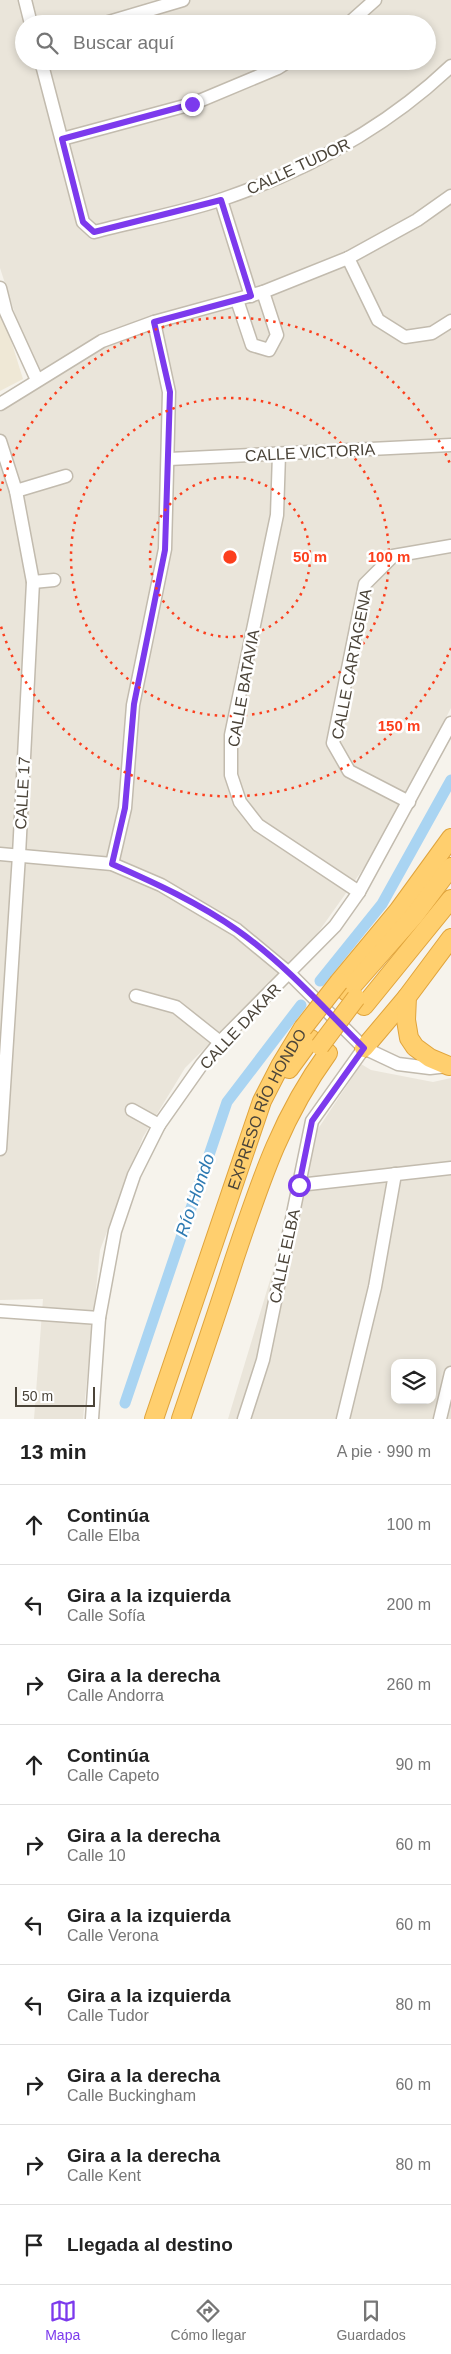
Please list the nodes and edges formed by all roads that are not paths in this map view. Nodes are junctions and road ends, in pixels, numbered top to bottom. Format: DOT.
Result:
graph roads {
  1 [pos="25,0"];
  2 [pos="183,0"];
  3 [pos="374,0"];
  4 [pos="29,15"];
  5 [pos="132,15"];
  6 [pos="358,15"];
  7 [pos="451,66"];
  8 [pos="43,70"];
  9 [pos="273,70"];
  10 [pos="62,139"];
  11 [pos="451,196"];
  12 [pos="221,200"];
  13 [pos="348,258"];
  14 [pos="0,288"];
  15 [pos="257,294"];
  16 [pos="237,300"];
  17 [pos="451,321"];
  18 [pos="154,322"];
  19 [pos="37,380"];
  20 [pos="0,404"];
  21 [pos="0,441"];
  22 [pos="451,445"];
  23 [pos="279,454"];
  24 [pos="169,460"];
  25 [pos="66,476"];
  26 [pos="16,491"];
  27 [pos="451,546"];
  28 [pos="54,580"];
  29 [pos="33,582"];
  30 [pos="451,723"];
  31 [pos="408,802"];
  32 [pos="451,838"];
  33 [pos="0,854"];
  34 [pos="19,855"];
  35 [pos="112,864"];
  36 [pos="451,867"];
  37 [pos="451,881"];
  38 [pos="359,892"];
  39 [pos="451,899"];
  40 [pos="451,938"];
  41 [pos="289,974"];
  42 [pos="352,994"];
  43 [pos="136,996"];
  44 [pos="407,997"];
  45 [pos="315,1041"];
  46 [pos="220,1042"];
  47 [pos="364,1048"];
  48 [pos="450,1066"];
  49 [pos="132,1110"];
  50 [pos="159,1125"];
  51 [pos="0,1149"];
  52 [pos="451,1168"];
  53 [pos="395,1174"];
  54 [pos="299,1185"];
  55 [pos="0,1312"];
  56 [pos="99,1318"];
  57 [pos="451,1372"];
  58 [pos="92,1419"];
  59 [pos="154,1419"];
  60 [pos="181,1419"];
  61 [pos="244,1419"];
  62 [pos="344,1419"];
  63 [pos="440,1419"];
  1 -- 4 [label="street"];
  2 -- 5 [label="street"];
  3 -- 6 [label="street"];
  7 -- 12 [label="street, CALLE TUDOR"];
  8 -- 10 [label="street"];
  9 -- 10 [label="street"];
  10 -- 12 [label="street, CALLE TUDOR"];
  11 -- 13 [label="street"];
  12 -- 15 [label="street"];
  13 -- 15 [label="street"];
  13 -- 17 [label="street"];
  14 -- 19 [label="street"];
  15 -- 16 [label="street"];
  15 -- 16 [label="street"];
  16 -- 18 [label="street"];
  18 -- 19 [label="street"];
  18 -- 24 [label="street"];
  19 -- 20 [label="street"];
  21 -- 26 [label="street, CALLE 17"];
  22 -- 23 [label="street, CALLE VICTORIA"];
  23 -- 24 [label="street, CALLE VICTORIA"];
  23 -- 38 [label="street, CALLE BATAVIA"];
  24 -- 35 [label="street"];
  25 -- 26 [label="street"];
  26 -- 29 [label="street, CALLE 17"];
  27 -- 31 [label="street, CALLE CARTAGENA"];
  28 -- 29 [label="street"];
  29 -- 34 [label="street, CALLE 17"];
  30 -- 31 [label="street, CALLE DAKAR"];
  31 -- 38 [label="street, CALLE DAKAR"];
  32 -- 42 [label="highway, EXPRESO RÍO HONDO"];
  33 -- 34 [label="street"];
  34 -- 35 [label="street"];
  34 -- 51 [label="street, CALLE 17"];
  35 -- 41 [label="street"];
  36 -- 42 [label="highway"];
  37 -- 42 [label="highway"];
  38 -- 41 [label="street, CALLE DAKAR"];
  39 -- 42 [label="highway, EXPRESO RÍO HONDO"];
  40 -- 44 [label="highway"];
  41 -- 46 [label="street, CALLE DAKAR"];
  41 -- 47 [label="street"];
  42 -- 45 [label="highway, EXPRESO RÍO HONDO, bridge"];
  42 -- 45 [label="highway, EXPRESO RÍO HONDO"];
  43 -- 46 [label="street"];
  44 -- 47 [label="highway"];
  44 -- 48 [label="highway"];
  45 -- 59 [label="highway, EXPRESO RÍO HONDO"];
  45 -- 60 [label="highway, EXPRESO RÍO HONDO"];
  46 -- 50 [label="street, CALLE DAKAR"];
  47 -- 48 [label="street"];
  47 -- 54 [label="street, CALLE ELBA"];
  49 -- 50 [label="street"];
  50 -- 56 [label="street, CALLE DAKAR"];
  52 -- 53 [label="street"];
  53 -- 54 [label="street"];
  53 -- 62 [label="street"];
  54 -- 61 [label="street, CALLE ELBA"];
  55 -- 56 [label="street"];
  56 -- 58 [label="street, CALLE DAKAR"];
  57 -- 63 [label="street"];
}
